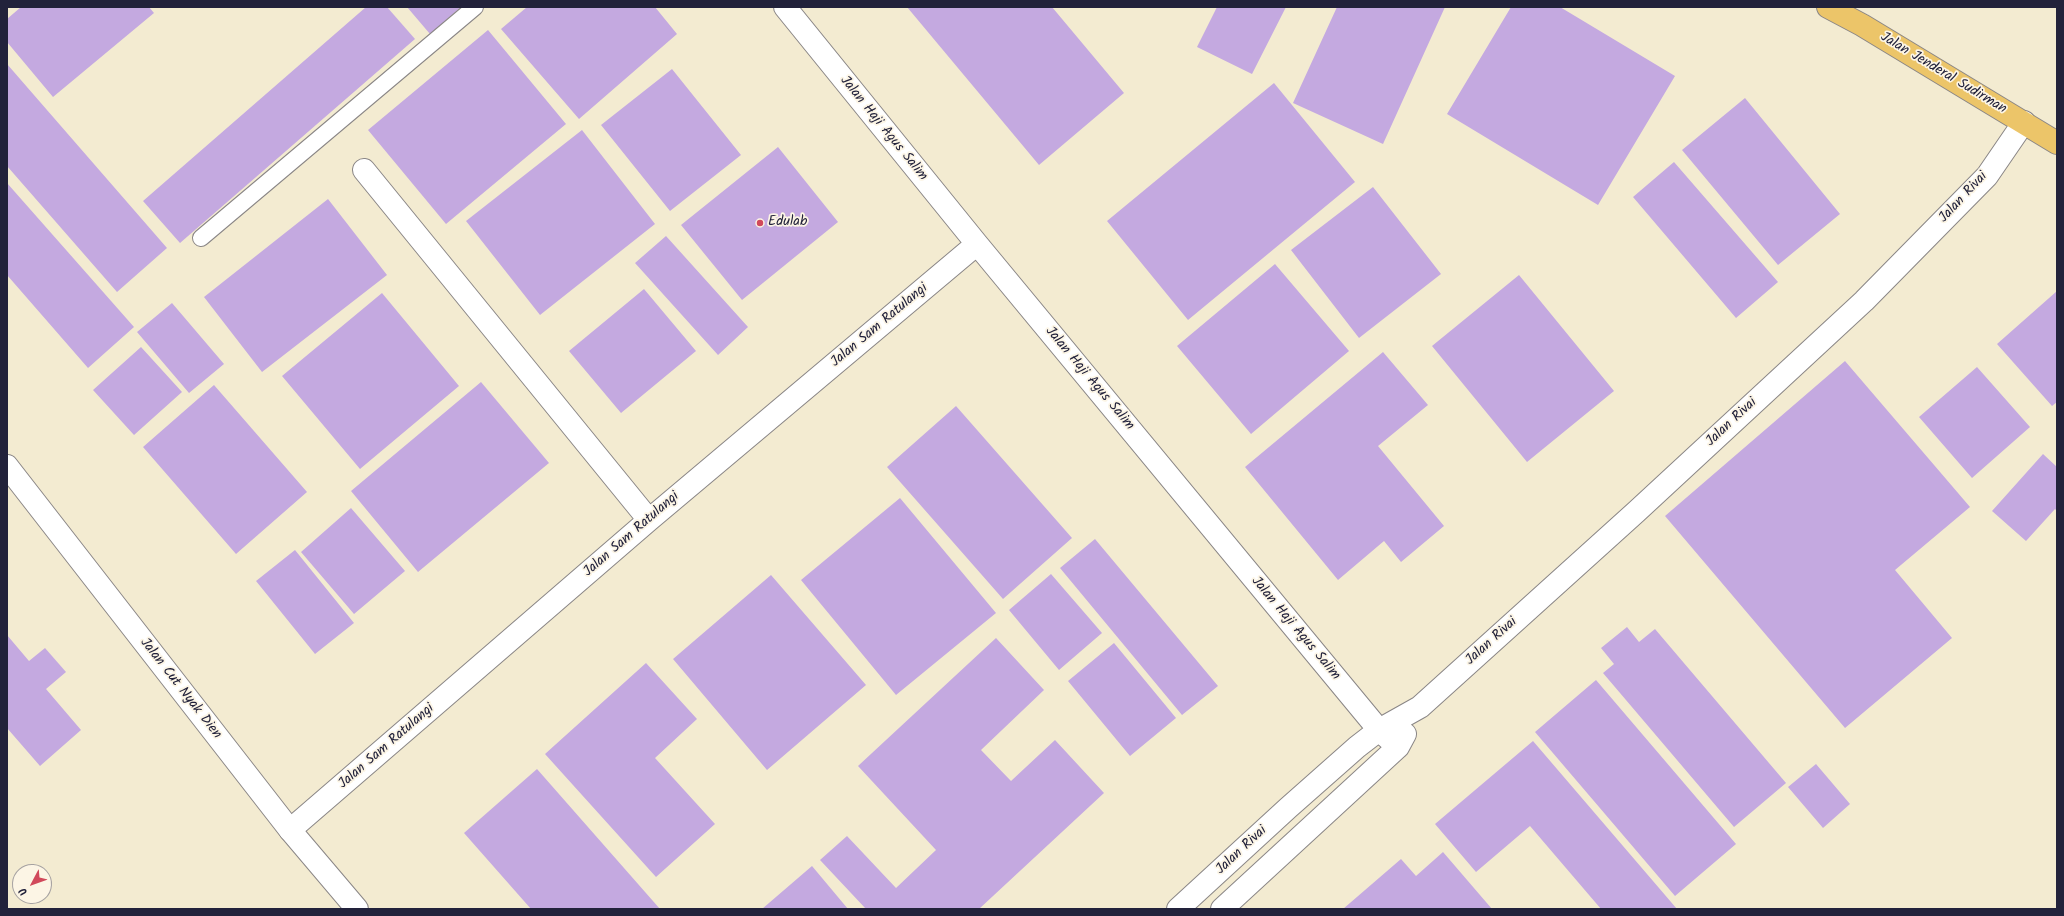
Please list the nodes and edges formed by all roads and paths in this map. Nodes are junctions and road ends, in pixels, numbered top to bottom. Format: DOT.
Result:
graph roads {
  1 [pos="475,7"];
  2 [pos="785,7"];
  3 [pos="1828,7"];
  4 [pos="2024,122"];
  5 [pos="2057,143"];
  6 [pos="364,170"];
  7 [pos="201,238"];
  8 [pos="977,244"];
  9 [pos="7,466"];
  10 [pos="649,520"];
  11 [pos="1420,707"];
  12 [pos="1379,730"];
  13 [pos="1398,747"];
  14 [pos="290,830"];
  15 [pos="356,909"];
  16 [pos="1178,909"];
  17 [pos="1222,909"];
  1 -- 7 [label="lane"];
  2 -- 8 [label="street, Jalan Haji Agus Salim"];
  3 -- 4 [label="main road, Jalan Jenderal Sudirman"];
  4 -- 5 [label="main road, Jalan Jenderal Sudirman"];
  4 -- 11 [label="street, Jalan Rivai"];
  6 -- 10 [label="street"];
  8 -- 10 [label="street, Jalan Sam Ratulangi"];
  8 -- 12 [label="street, Jalan Haji Agus Salim"];
  9 -- 14 [label="street, Jalan Cut Nyak Dien"];
  10 -- 14 [label="street, Jalan Sam Ratulangi"];
  11 -- 12 [label="street, Jalan Rivai"];
  11 -- 13 [label="street, Jalan Rivai"];
  12 -- 13 [label="street, Jalan Haji Agus Salim"];
  12 -- 16 [label="street, Jalan Rivai"];
  13 -- 17 [label="street, Jalan Rivai"];
  14 -- 15 [label="street, Jalan Cut Nyak Dien"];
}
